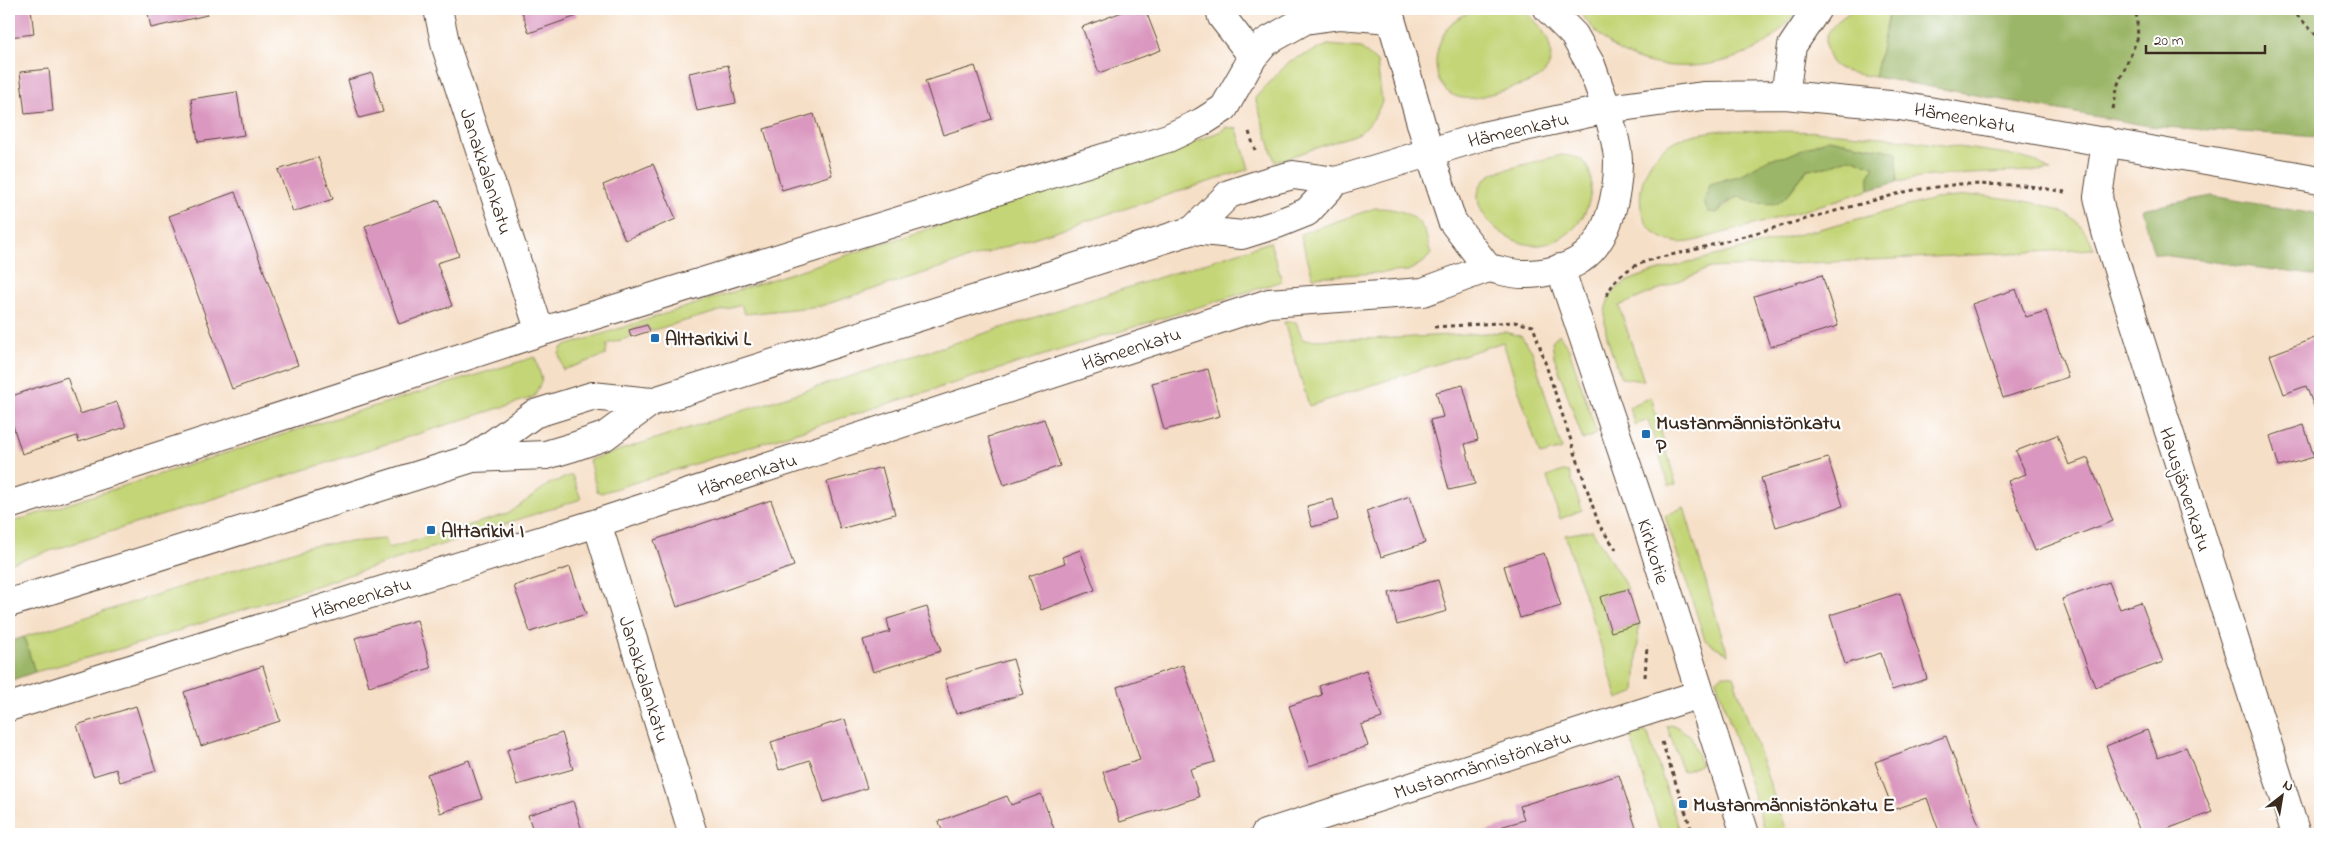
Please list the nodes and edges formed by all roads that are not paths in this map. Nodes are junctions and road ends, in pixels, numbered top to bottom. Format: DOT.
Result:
graph roads {
  1 [pos="438,9"];
  2 [pos="1220,9"];
  3 [pos="1548,9"];
  4 [pos="1818,9"];
  5 [pos="1396,14"];
  6 [pos="1253,58"];
  7 [pos="1785,95"];
  8 [pos="1608,109"];
  9 [pos="2106,141"];
  10 [pos="1429,151"];
  11 [pos="2320,180"];
  12 [pos="1336,181"];
  13 [pos="1193,230"];
  14 [pos="1488,268"];
  15 [pos="1560,268"];
  16 [pos="540,332"];
  17 [pos="651,402"];
  18 [pos="473,458"];
  19 [pos="9,505"];
  20 [pos="598,523"];
  21 [pos="9,603"];
  22 [pos="1700,694"];
  23 [pos="9,707"];
  24 [pos="692,834"];
  25 [pos="1264,834"];
  26 [pos="1744,834"];
  27 [pos="2296,834"];
  1 -- 16 [label="street, Janakkalankatu"];
  2 -- 6 [label="street"];
  3 -- 8 [label="street"];
  4 -- 7 [label="street"];
  5 -- 6 [label="street"];
  5 -- 10 [label="street"];
  6 -- 16 [label="street"];
  7 -- 8 [label="street, Hämeenkatu"];
  7 -- 9 [label="street, Hämeenkatu"];
  8 -- 10 [label="street, Hämeenkatu"];
  8 -- 15 [label="street"];
  9 -- 11 [label="street, Hämeenkatu"];
  9 -- 27 [label="street, Hausjärvenkatu"];
  10 -- 12 [label="street, Hämeenkatu"];
  10 -- 14 [label="street"];
  12 -- 13 [label="street, Hämeenkatu"];
  12 -- 13 [label="street, Hämeenkatu"];
  13 -- 17 [label="street, Hämeenkatu"];
  14 -- 15 [label="street"];
  14 -- 20 [label="street, Hämeenkatu"];
  15 -- 22 [label="street, Kirkkotie"];
  16 -- 19 [label="street"];
  17 -- 18 [label="street, Hämeenkatu"];
  17 -- 18 [label="street, Hämeenkatu"];
  18 -- 21 [label="street, Hämeenkatu"];
  20 -- 23 [label="street, Hämeenkatu"];
  20 -- 24 [label="street, Janakkalankatu"];
  22 -- 25 [label="street, Mustanmännistönkatu"];
  22 -- 26 [label="street, Kirkkotie"];
}
